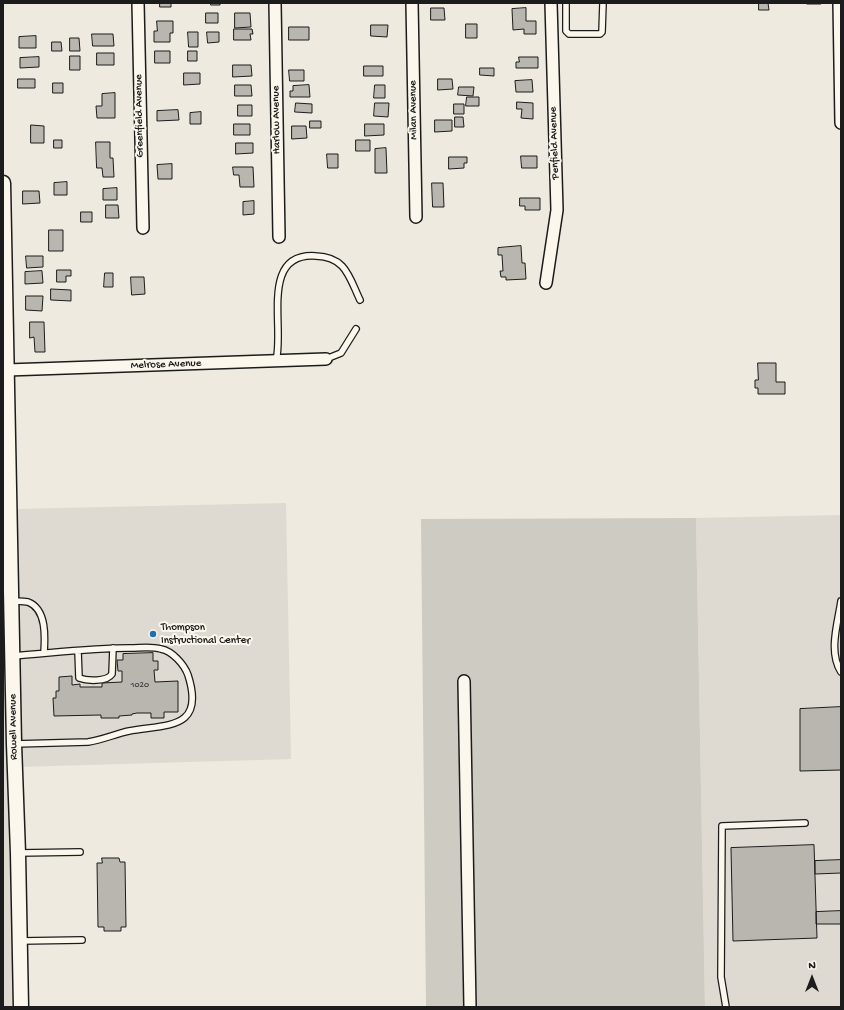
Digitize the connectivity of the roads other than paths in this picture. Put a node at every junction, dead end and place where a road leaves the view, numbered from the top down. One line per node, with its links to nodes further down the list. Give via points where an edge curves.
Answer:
1 (138, 3): 11 (street, Greenfield Avenue)
2 (275, 3): 12 (street, Harlow Avenue)
3 (412, 3): 10 (street, Milan Avenue)
4 (551, 3): 14 (street, Penfield Avenue, via 557,210)
5 (566, 3): 6 (lane, via 566,31 569,34 600,34)
6 (603, 3)
7 (839, 3): 8 (street)
8 (841, 123)
9 (3, 183): 13 (street, Rowell Avenue)
10 (416, 217)
11 (143, 228)
12 (279, 237)
13 (4, 259): 19 (street, Rowell Avenue)
14 (546, 283)
15 (360, 300): 18 (lane, via 347,272 336,260 314,255 292,260 282,273 280,282)
16 (356, 329): 17 (lane, via 340,353)
17 (326, 360): 18 (street, Melrose Avenue)
18 (276, 361): 19 (street, Melrose Avenue)
19 (7, 370): 20 (street, Rowell Avenue)
20 (6, 478): 21 (street, Rowell Avenue)
21 (6, 512): 23 (street, Rowell Avenue)
22 (841, 601): 28 (lane, via 834,651)
23 (11, 602): 26 (lane, via 35,606 45,634); 27 (street, Rowell Avenue)
24 (113, 648): 25 (lane); 25 (lane, via 112,674 104,679 79,678); 30 (lane, via 157,648 171,654 185,669 190,683 192,704 186,716 164,727 126,731 95,741)
25 (78, 651): 26 (lane)
26 (44, 654): 27 (lane)
27 (12, 656): 30 (street, Rowell Avenue, via 10,680)
28 (841, 672)
29 (464, 681): 37 (street)
30 (14, 744): 33 (street, Rowell Avenue)
31 (805, 823): 38 (lane, via 722,826 721,977)
32 (80, 852): 33 (lane)
33 (18, 853): 35 (street, Rowell Avenue)
34 (82, 940): 35 (lane)
35 (20, 941): 36 (street, Rowell Avenue)
36 (21, 1007)
37 (470, 1007)
38 (726, 1007)

